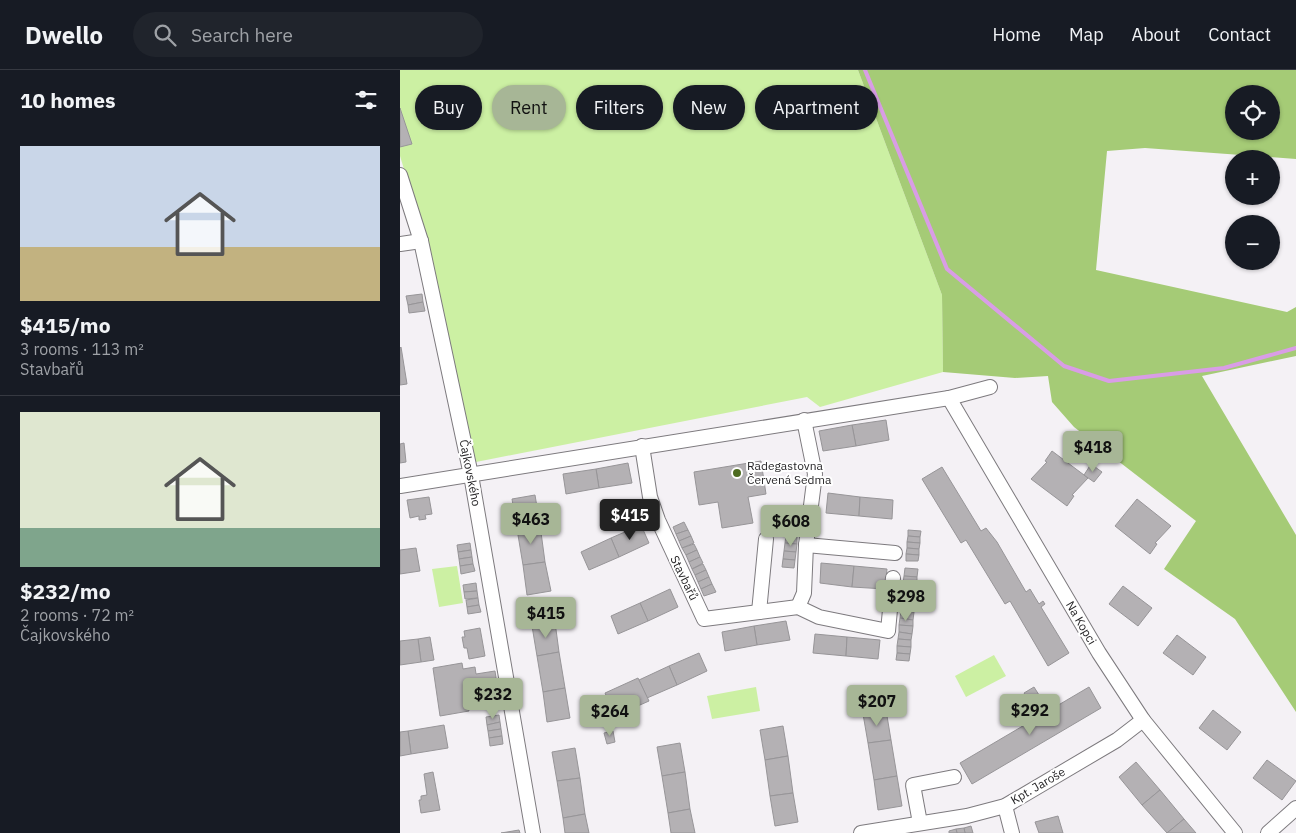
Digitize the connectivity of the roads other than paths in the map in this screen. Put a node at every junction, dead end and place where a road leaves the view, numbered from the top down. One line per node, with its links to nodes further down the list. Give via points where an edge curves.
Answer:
1 (400, 176): 2 (street, Čajkovského)
2 (421, 241): 3 (street); 8 (street, Čajkovského)
3 (400, 244)
4 (990, 387): 5 (street)
5 (949, 398): 6 (street); 16 (street, Na Kopci, via 1099,653)
6 (804, 420): 7 (street); 11 (street, via 815,474)
7 (642, 446): 8 (street); 15 (street, Stavbařů, via 650,497 658,520 704,619)
8 (471, 475): 9 (street); 21 (street, Čajkovského)
9 (400, 486)
10 (766, 539): 15 (street)
11 (806, 544): 12 (street); 14 (street, via 804,592)
12 (895, 553)
13 (893, 578): 14 (street, via 888,632 819,617)
14 (798, 607): 15 (street, Stavbařů)
15 (759, 612)
16 (1143, 720): 18 (street, Kpt. Jaroše, via 1117,740); 24 (street, Na Kopci)
17 (954, 777): 20 (street, via 913,785)
18 (1005, 806): 20 (street, Kpt. Jaroše, via 968,816); 23 (street)
19 (1296, 808): 25 (street)
20 (920, 823): 22 (street, Kpt. Jaroše)
21 (532, 833)
22 (861, 833)
23 (1012, 833)
24 (1235, 833)
25 (1268, 833)

